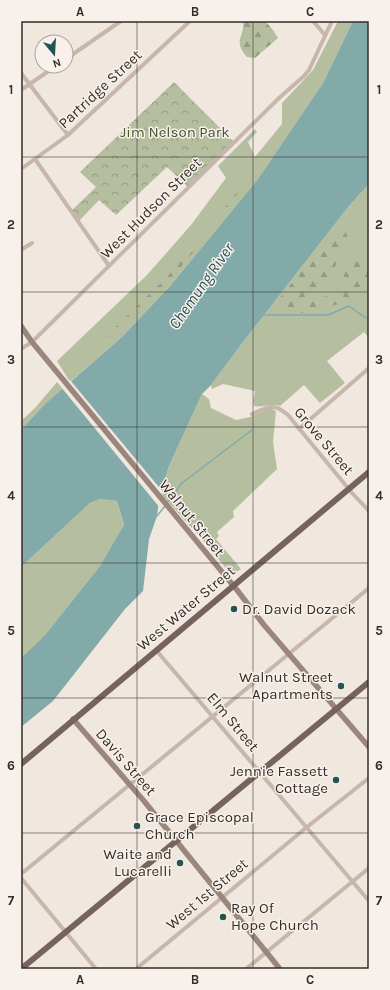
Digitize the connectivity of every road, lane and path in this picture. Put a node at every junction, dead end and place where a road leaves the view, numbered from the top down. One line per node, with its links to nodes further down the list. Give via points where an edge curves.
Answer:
1 (121, 21): 6 (street)
2 (190, 21): 11 (street, Partridge Street)
3 (313, 21): 5 (street)
4 (332, 21): 5 (street, West Hudson Street)
5 (324, 35): 16 (street, West Hudson Street, via 304,76)
6 (74, 53)
7 (21, 73): 9 (street)
8 (44, 74): 9 (street)
9 (30, 84): 10 (street); 11 (street)
10 (21, 90)
11 (68, 135): 12 (street, Partridge Street)
12 (35, 159): 13 (street, Partridge Street); 16 (street)
13 (21, 169)
14 (32, 243): 15 (street)
15 (21, 250)
16 (109, 266): 18 (street, West Hudson Street)
17 (21, 326): 18 (street, Walnut Street)
18 (32, 342): 19 (street, West Hudson Street); 26 (street, Walnut Street)
19 (21, 349)
20 (369, 368): 22 (street)
21 (252, 414): 22 (street, Grove Street, via 270,407 279,407)
22 (299, 429): 24 (street, Grove Street)
23 (369, 472): 24 (main road, West Water Street)
24 (349, 489): 25 (street, Grove Street); 26 (main road, West Water Street)
25 (369, 511)
26 (233, 586): 28 (main road, West Water Street); 29 (street, Walnut Street)
27 (369, 588): 29 (street)
28 (156, 650): 32 (street, Elm Street); 33 (main road, West Water Street)
29 (288, 654): 31 (street, Walnut Street); 32 (street)
30 (369, 682): 31 (main road)
31 (336, 709): 34 (street, Walnut Street); 36 (main road)
32 (213, 716): 36 (street, Elm Street); 38 (street)
33 (73, 720): 35 (main road, West Water Street); 38 (street, Davis Street)
34 (369, 747)
35 (21, 764)
36 (259, 771): 39 (street, Elm Street); 40 (main road)
37 (369, 778): 39 (street, West 1st Street)
38 (130, 784): 40 (street, Davis Street); 42 (street)
39 (307, 827): 44 (street, Elm Street); 45 (street, West 1st Street)
40 (176, 840): 45 (street, Davis Street); 47 (main road)
41 (369, 868): 44 (street)
42 (21, 874)
43 (21, 878): 47 (street)
44 (353, 882): 46 (street, Elm Street); 48 (street)
45 (222, 897): 48 (street, Davis Street); 51 (street, West 1st Street)
46 (369, 901)
47 (66, 932): 49 (main road); 50 (street)
48 (266, 953): 52 (street); 53 (street, Davis Street)
49 (21, 969)
50 (96, 969)
51 (136, 969)
52 (246, 969)
53 (280, 969)

